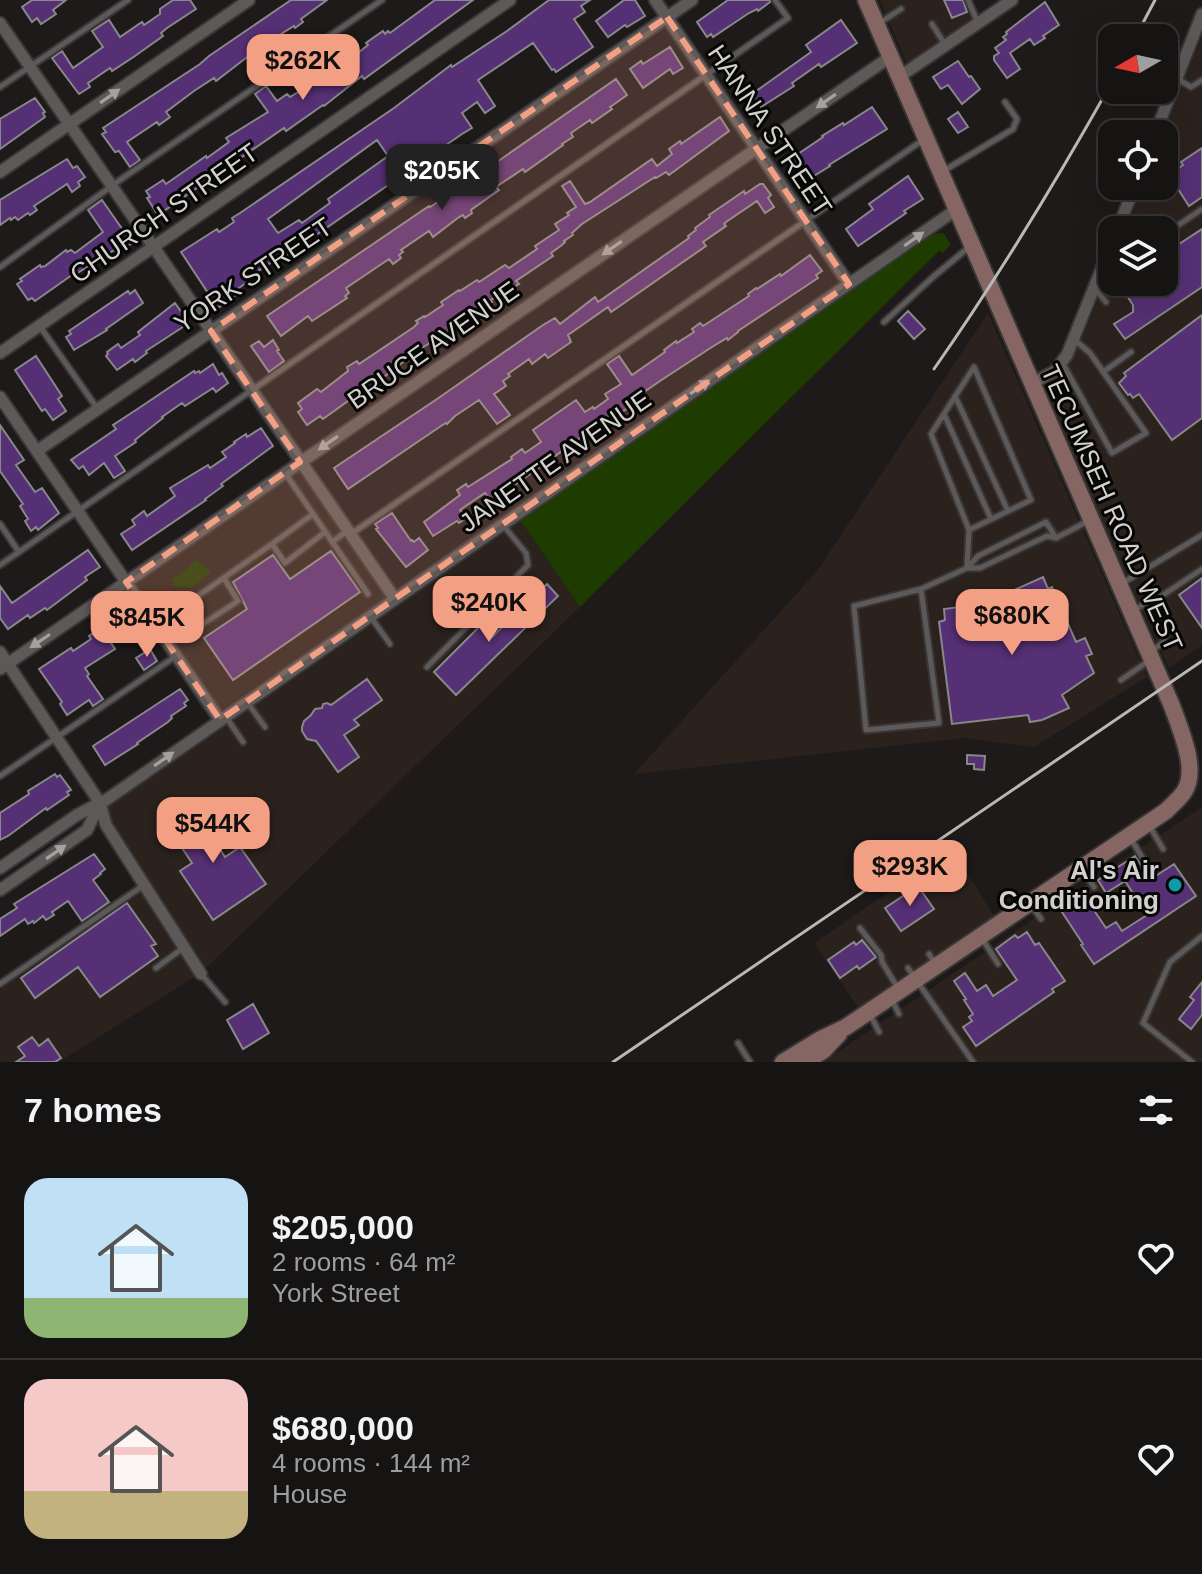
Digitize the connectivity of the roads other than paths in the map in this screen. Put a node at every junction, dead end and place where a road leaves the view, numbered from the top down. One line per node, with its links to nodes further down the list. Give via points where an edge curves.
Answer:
1 (128, 0): 20 (lane)
2 (249, 0): 28 (street, one-way to 2)
3 (382, 0): 33 (lane)
4 (510, 0): 39 (street, CHURCH STREET)
5 (655, 0): 13 (street, HANNA STREET)
6 (692, 0): 13 (street, YORK STREET)
7 (775, 0): 21 (lane, via 788,18)
8 (866, 0): 17 (main road, TECUMSEH ROAD WEST)
9 (968, 0): 15 (lane)
10 (1010, 1): 15 (street)
11 (901, 9): 17 (lane)
12 (1202, 14): 22 (street)
13 (667, 17): 21 (street, HANNA STREET); 47 (street, YORK STREET)
14 (0, 23): 20 (street)
15 (978, 23): 18 (street)
16 (932, 24): 18 (lane)
17 (876, 25): 19 (main road, TECUMSEH ROAD WEST)
18 (946, 45): 23 (street)
19 (890, 57): 23 (main road, TECUMSEH ROAD WEST); 30 (street, BRUCE AVENUE, one-way to 30)
20 (30, 67): 26 (lane); 28 (street)
21 (706, 75): 30 (street, HANNA STREET); 54 (lane)
22 (1178, 75)
23 (899, 77): 29 (main road, TECUMSEH ROAD WEST)
24 (1178, 79): 25 (lane, via 1191,87)
25 (1202, 80)
26 (0, 87)
27 (1005, 102): 32 (lane, via 1017,119 1013,129)
28 (69, 124): 31 (street); 33 (street)
29 (925, 138): 32 (main road, TECUMSEH ROAD WEST); 36 (lane)
30 (756, 149): 36 (street, HANNA STREET); 60 (street, BRUCE AVENUE, one-way to 60)
31 (0, 172)
32 (941, 173): 34 (main road, TECUMSEH ROAD WEST)
33 (111, 186): 39 (street); 40 (lane)
34 (957, 209): 38 (main road, TECUMSEH ROAD WEST); 42 (street, JANETTE AVENUE, one-way to 34)
35 (1202, 209): 37 (lane)
36 (805, 220): 42 (street, HANNA STREET); 71 (lane)
37 (1178, 225)
38 (972, 244): 45 (lane); 53 (main road, TECUMSEH ROAD WEST)
39 (153, 248): 46 (street, CHURCH STREET); 47 (street)
40 (0, 267)
41 (1098, 279): 43 (street)
42 (849, 284): 68 (street, JANETTE AVENUE, one-way to 42)
43 (1096, 284): 44 (lane); 48 (street)
44 (1106, 302)
45 (884, 322)
46 (39, 326): 50 (street, CHURCH STREET); 57 (lane)
47 (211, 331): 54 (street); 57 (street, YORK STREET)
48 (1074, 339): 51 (street); 52 (lane)
49 (1131, 352): 52 (lane)
50 (0, 353)
51 (1062, 364): 52 (lane, via 1112,453 1146,433); 53 (street)
52 (1103, 372)
53 (1031, 384): 66 (main road, TECUMSEH ROAD WEST)
54 (251, 390): 60 (street); 62 (lane)
55 (955, 396): 58 (lane); 63 (lane); 63 (lane, via 974,367 1031,500)
56 (0, 397): 59 (street)
57 (98, 409): 59 (street, YORK STREET)
58 (944, 413): 65 (lane); 69 (lane, via 931,434)
59 (37, 451): 62 (street)
60 (301, 462): 61 (street, BRUCE AVENUE); 71 (street)
61 (285, 473): 64 (lane); 81 (street, BRUCE AVENUE)
62 (78, 511): 76 (lane); 81 (street)
63 (1008, 511): 65 (lane)
64 (313, 514): 70 (lane); 75 (lane)
65 (991, 519): 69 (lane)
66 (1091, 520): 73 (lane); 82 (main road, TECUMSEH ROAD WEST)
67 (0, 524): 76 (lane)
68 (503, 524): 85 (street, JANETTE AVENUE); 94 (lane, via 526,553 528,565)
69 (969, 530): 78 (lane)
70 (325, 532): 74 (lane); 75 (lane, via 285,563)
71 (349, 532): 74 (lane); 85 (street)
72 (1202, 535): 82 (lane)
73 (1056, 538): 78 (lane, via 1047,536 980,568); 78 (lane, via 1046,522 978,556)
74 (332, 542): 84 (lane)
75 (272, 544): 80 (lane)
76 (19, 552): 77 (lane)
77 (0, 565)
78 (967, 568): 83 (lane)
79 (1202, 569): 86 (lane)
80 (224, 578): 80 (lane, via 175,612 189,633 238,601)
81 (126, 582): 91 (street); 93 (street, BRUCE AVENUE, one-way to 93)
82 (1119, 585): 86 (main road, TECUMSEH ROAD WEST)
83 (921, 589): 83 (lane, via 939,723 866,730 854,606)
84 (368, 594)
85 (395, 599): 87 (street, JANETTE AVENUE)
86 (1131, 612): 92 (main road, TECUMSEH ROAD WEST)
87 (370, 616): 89 (lane); 96 (street, JANETTE AVENUE)
88 (1165, 641): 92 (lane)
89 (390, 644)
90 (0, 652): 93 (street)
91 (176, 656): 97 (street); 99 (lane)
92 (1150, 656): 95 (lane); 102 (main road, TECUMSEH ROAD WEST)
93 (4, 666): 99 (street)
94 (427, 667)
95 (1121, 680)
96 (246, 702): 97 (street, JANETTE AVENUE); 98 (lane)
97 (223, 718): 100 (lane); 103 (street, JANETTE AVENUE, one-way to 97)
98 (265, 727)
99 (57, 738): 101 (lane); 103 (street)
100 (243, 742)
101 (0, 776)
102 (1195, 777): 104 (main road, TECUMSEH ROAD WEST, via 1166,811)
103 (100, 803): 108 (street, JANETTE AVENUE); 110 (street, via 106,825); 112 (street, JANETTE AVENUE, one-way to 103, via 87,830)
104 (1147, 823): 105 (main road, TECUMSEH ROAD WEST); 106 (lane)
105 (1129, 835): 107 (lane); 109 (main road, TECUMSEH ROAD WEST)
106 (1163, 849)
107 (1145, 862)
108 (0, 868)
109 (1081, 868): 111 (lane); 113 (main road, TECUMSEH ROAD WEST)
110 (144, 885): 118 (street); 123 (lane)
111 (1094, 887)
112 (0, 890)
113 (1030, 903): 114 (lane); 116 (main road, TECUMSEH ROAD WEST)
114 (1041, 919)
115 (860, 928): 124 (lane, via 881,955)
116 (981, 936): 119 (lane); 122 (main road, TECUMSEH ROAD WEST)
117 (1202, 936): 135 (lane, via 1170,962 1143,1023)
118 (184, 948): 120 (lane); 121 (street)
119 (998, 964)
120 (156, 968)
121 (201, 974): 125 (lane)
122 (913, 974): 124 (main road, TECUMSEH ROAD WEST); 134 (lane)
123 (0, 984)
124 (895, 994): 126 (main road, TECUMSEH ROAD WEST); 127 (lane)
125 (225, 1002)
126 (868, 1012): 128 (main road, TECUMSEH ROAD WEST); 129 (lane)
127 (899, 1014)
128 (846, 1027): 132 (main road, TECUMSEH ROAD WEST); 133 (main road, TECUMSEH ROAD WEST)
129 (879, 1032)
130 (738, 1043): 131 (lane)
131 (750, 1062)
132 (783, 1062)
133 (807, 1062)
134 (973, 1062)
135 (1192, 1062)

